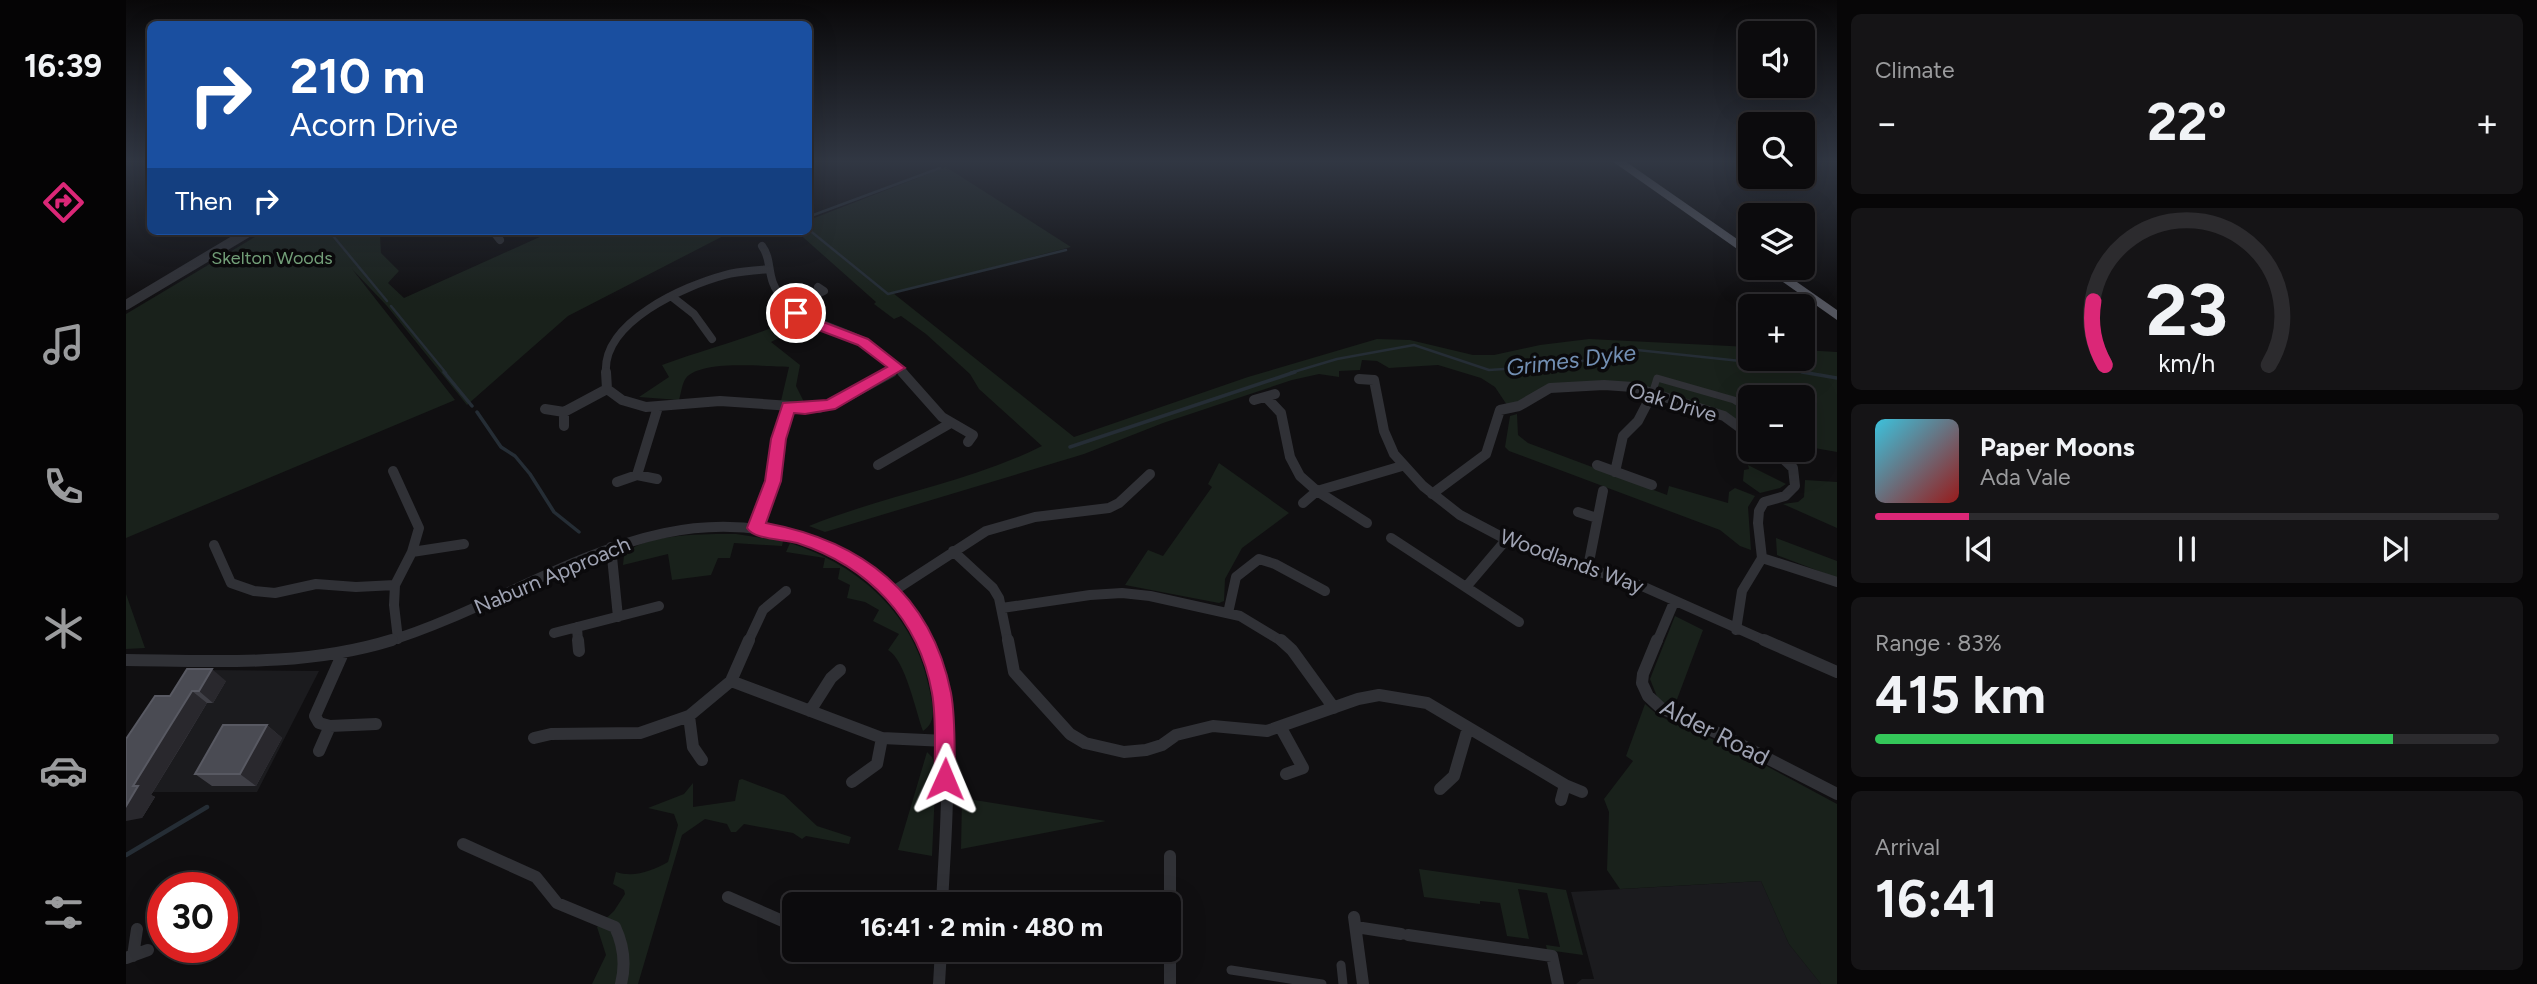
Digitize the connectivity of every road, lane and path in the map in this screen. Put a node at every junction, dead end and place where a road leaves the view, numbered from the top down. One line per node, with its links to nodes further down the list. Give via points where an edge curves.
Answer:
1 (1685, 207): 5 (highway)
2 (243, 235): 11 (street)
3 (496, 235): 4 (street)
4 (500, 240)
5 (1738, 245)
6 (762, 246): 7 (street)
7 (768, 269): 10 (street, via 727,274); 12 (street)
8 (1786, 280): 13 (highway)
9 (818, 287): 12 (street, via 824,291)
10 (671, 296): 14 (street, via 694,314); 17 (street, via 646,310 615,341 605,365)
11 (126, 305)
12 (791, 307): 15 (street, via 813,323 863,342)
13 (1837, 316)
14 (712, 339)
15 (898, 368): 22 (street, via 830,405); 25 (street)
16 (1359, 379): 32 (street, Woodlands Way, via 1373,377 1387,439)
17 (607, 389): 21 (street, via 622,400); 24 (street)
18 (1652, 394): 20 (street, via 1657,378); 27 (street, Oak Drive, via 1724,416); 34 (street, via 1638,421 1623,436); 42 (street, Oak Drive, via 1604,385 1550,388 1519,406 1500,410 1491,446 1483,458)
19 (1254, 400): 40 (street, via 1270,395 1285,425 1290,457 1300,476)
20 (1738, 402)
21 (658, 407): 22 (street, via 730,401); 36 (street)
22 (788, 407): 47 (street, via 773,481)
23 (545, 410): 24 (street)
24 (564, 412): 26 (street)
25 (949, 424): 28 (street, via 973,435); 30 (street)
26 (564, 426)
27 (1738, 426)
28 (968, 442)
29 (1788, 462): 57 (street, via 1797,478 1793,491 1764,502 1759,511)
30 (878, 465)
31 (1597, 465): 34 (street)
32 (1402, 466): 40 (street); 42 (street, Woodlands Way)
33 (393, 471): 56 (street, via 419,528)
34 (1615, 471): 39 (street)
35 (1150, 474): 55 (street, via 1109,508 1011,523 986,531)
36 (637, 475): 37 (street); 38 (street)
37 (657, 479)
38 (617, 482)
39 (1652, 485)
40 (1317, 491): 43 (street); 46 (street)
41 (1603, 491): 45 (street)
42 (1432, 494): 50 (street, Woodlands Way)
43 (1303, 503)
44 (1578, 512): 45 (street)
45 (1597, 518): 58 (street)
46 (1367, 523)
47 (756, 528): 53 (street, Naburn Approach, via 677,529); 64 (street, Naburn Approach, via 826,546 863,567)
48 (1391, 538): 54 (street)
49 (1416, 539): 54 (street)
50 (1506, 540): 58 (street, Woodlands Way); 61 (street)
51 (464, 544): 56 (street)
52 (214, 545): 60 (street, via 231,583 254,591 275,593 316,584)
53 (611, 547): 69 (street); 74 (street, Naburn Approach)
54 (1406, 548): 61 (street)
55 (953, 551): 64 (street); 67 (street, via 993,588)
56 (412, 552): 60 (street)
57 (1762, 558): 59 (street); 72 (street, via 1742,590)
58 (1588, 567): 65 (street, Woodlands Way)
59 (1837, 582)
60 (395, 585): 74 (street)
61 (1466, 587): 70 (street)
62 (786, 591): 80 (street, via 763,610)
63 (1325, 591): 68 (street, via 1259,559 1236,577)
64 (892, 592): 92 (street, Naburn Approach, via 909,611 929,649 942,694)
65 (1674, 602): 72 (street, Woodlands Way); 100 (street, Alder Road, via 1643,674 1648,696 1675,716 1722,734)
66 (659, 606): 69 (street)
67 (1002, 608): 68 (street, via 1122,593); 81 (street, via 1014,672)
68 (1228, 613): 83 (street, via 1258,625 1292,650)
69 (618, 617): 71 (street)
70 (1519, 622)
71 (577, 627): 73 (street); 75 (street)
72 (1736, 630): 79 (street, Woodlands Way)
73 (554, 633)
74 (398, 639): 76 (street, Naburn Approach)
75 (579, 651)
76 (343, 653): 77 (street, Naburn Approach, via 297,659); 87 (street, via 315,716 319,723)
77 (126, 660)
78 (840, 670): 84 (street)
79 (1837, 672)
80 (731, 681): 84 (street); 85 (street)
81 (1036, 697): 82 (street); 88 (street, via 1070,734 1085,743 1124,752 1146,750 1176,735 1213,726)
82 (1024, 704)
83 (1334, 708): 88 (street); 89 (street, via 1379,695 1403,697 1427,703)
84 (810, 711): 91 (street)
85 (689, 716): 90 (street, via 640,733); 94 (street, via 693,747)
86 (376, 724): 87 (street)
87 (330, 726): 93 (street)
88 (1281, 728): 95 (street, via 1303,768)
89 (1468, 728): 97 (street); 98 (street, via 1454,776)
90 (534, 738)
91 (882, 738): 92 (street); 96 (street, via 877,764)
92 (946, 741): 104 (street, Naburn Approach)
93 (319, 751)
94 (702, 760)
95 (1286, 774)
96 (852, 782)
97 (1565, 785): 99 (street); 101 (street)
98 (1440, 789)
99 (1582, 792)
100 (1837, 794)
101 (1561, 800)
102 (463, 844): 113 (street, via 536,877 556,903 615,927 622,941 625,969)
103 (1170, 856): 115 (street)
104 (942, 892)
105 (727, 897): 106 (street)
106 (782, 921)
107 (137, 929): 109 (street)
108 (147, 950): 109 (street)
109 (129, 957)
110 (940, 962): 114 (street)
111 (1341, 965): 117 (street)
112 (1231, 970): 116 (street)
113 (621, 984)
114 (939, 984)
115 (1170, 984)
116 (1322, 984)
117 (1343, 984)
118 (1363, 984): 119 (street, via 1355,922 1552,956)
119 (1558, 984)

